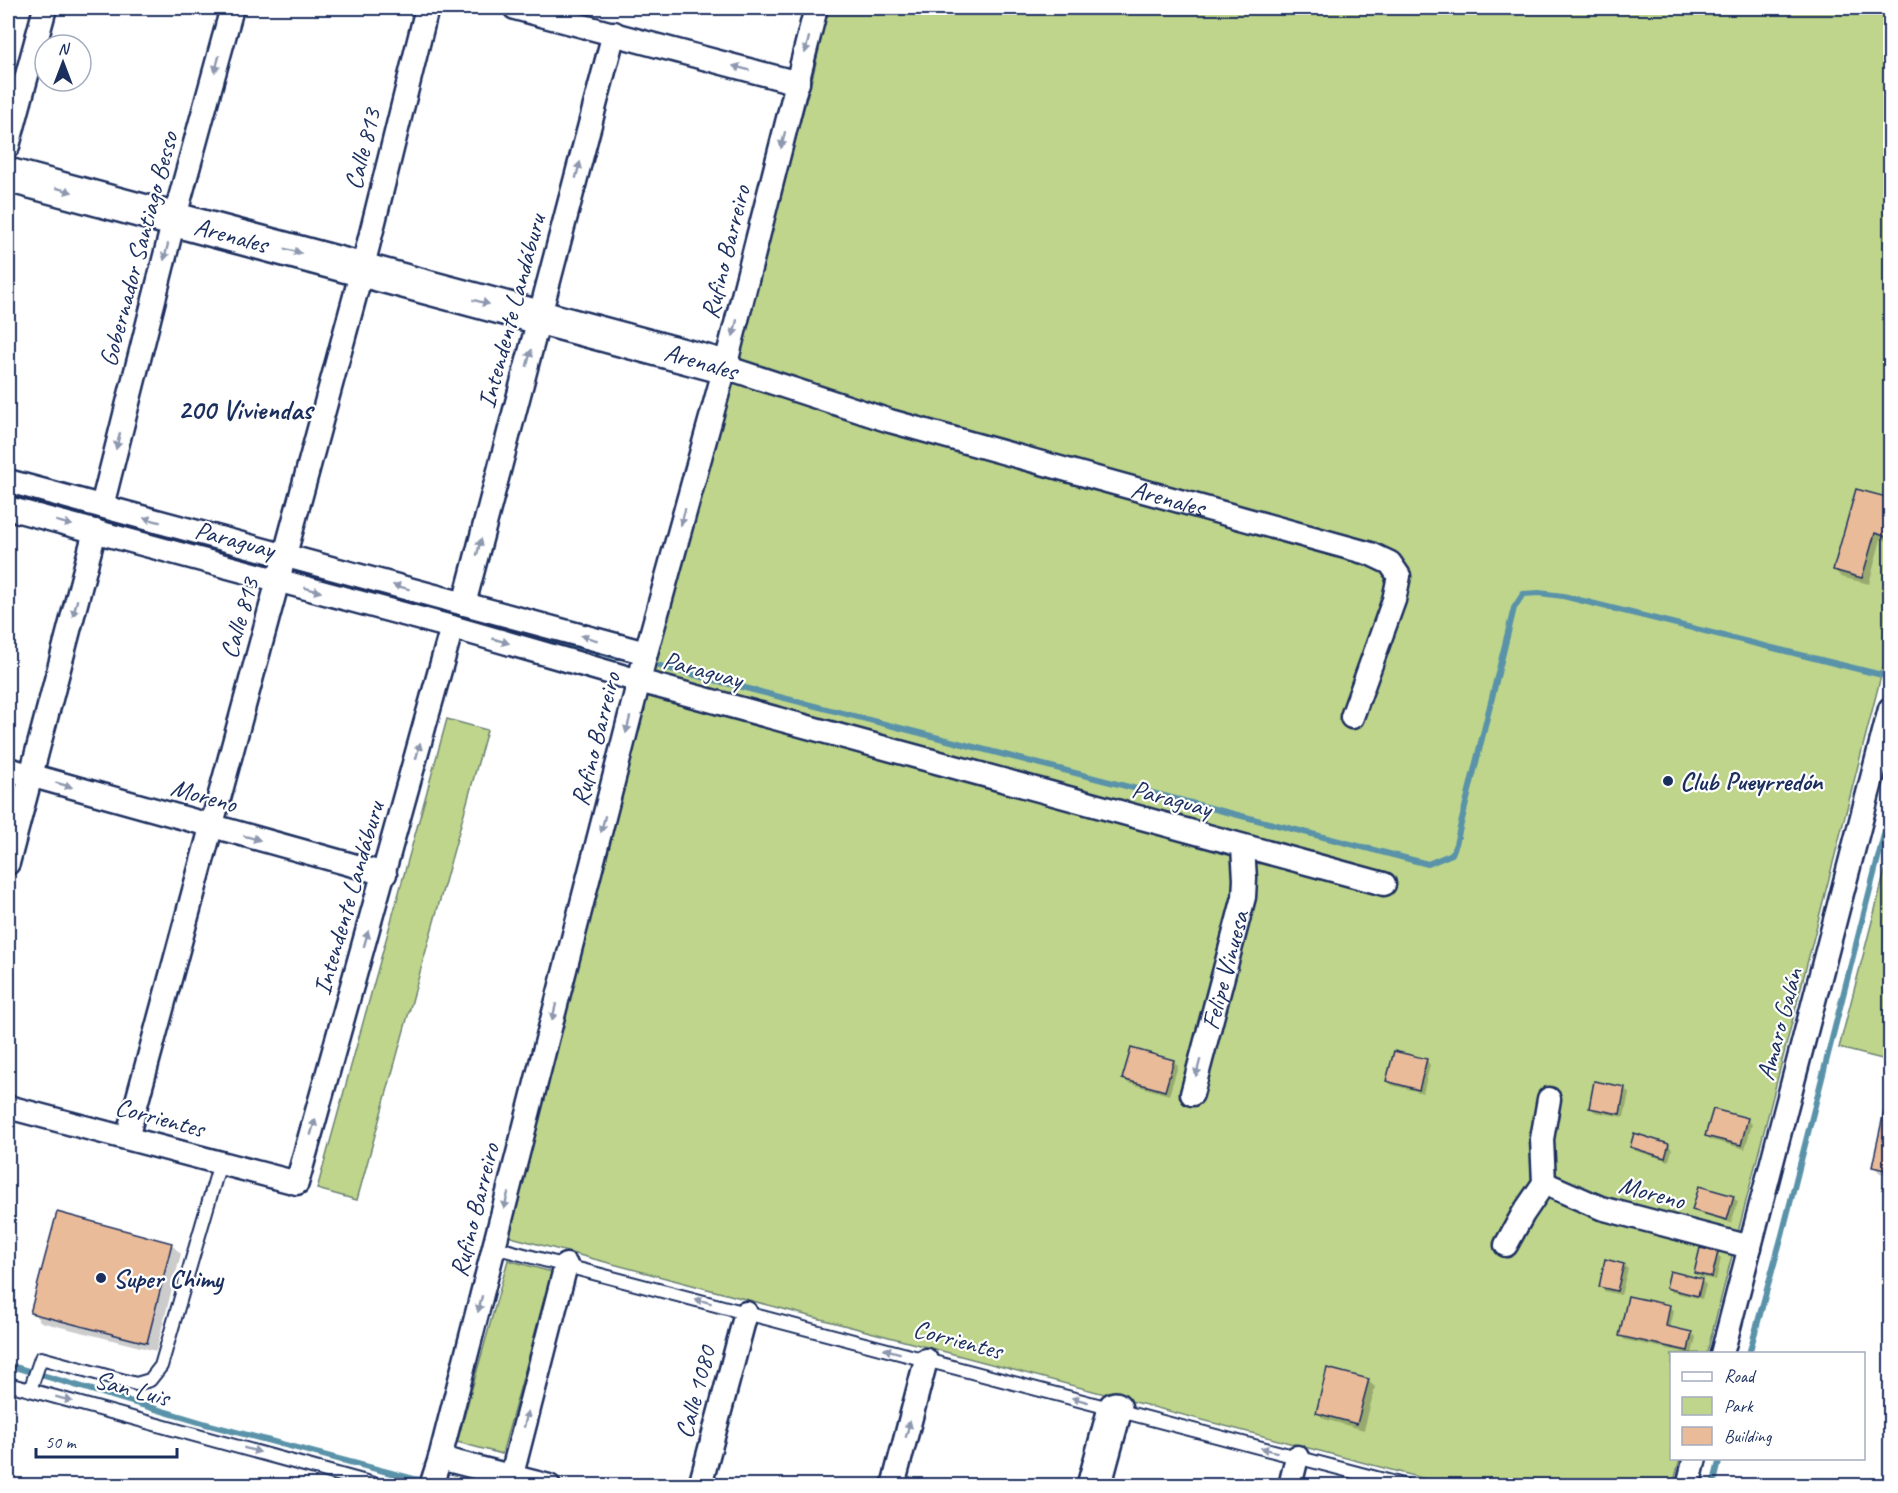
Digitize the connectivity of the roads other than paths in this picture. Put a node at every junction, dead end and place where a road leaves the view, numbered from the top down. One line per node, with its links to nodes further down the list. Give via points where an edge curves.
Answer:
1 (45, 8): 8 (street)
2 (232, 8): 10 (street, Gobernador Santiago Besso, one-way to 10)
3 (426, 8): 11 (street, Calle 813)
4 (519, 8): 6 (street)
5 (816, 8): 7 (street, Rufino Barreiro, one-way to 7)
6 (614, 33): 7 (street, one-way to 6); 12 (street, Intendente Landáburu, one-way to 6)
7 (798, 83): 13 (street, Rufino Barreiro, one-way to 13)
8 (8, 146)
9 (8, 175): 10 (street, Arenales, one-way to 10)
10 (174, 220): 11 (street, Arenales, one-way to 11); 15 (street, Gobernador Santiago Besso, one-way to 15)
11 (362, 270): 12 (street, Arenales, one-way to 12); 18 (street, Calle 813)
12 (539, 317): 13 (street, Arenales); 20 (street, Intendente Landáburu, one-way to 12)
13 (725, 367): 22 (street, Rufino Barreiro, one-way to 22); 25 (street, Arenales, via 890,421 1360,551 1390,563 1399,576 1394,600)
14 (8, 481): 15 (street, Paraguay)
15 (102, 506): 18 (street, Paraguay, one-way to 15)
16 (8, 508): 17 (street, Paraguay, one-way to 17)
17 (95, 531): 19 (street, Paraguay); 27 (street, one-way to 27)
18 (285, 556): 19 (street, Calle 813); 20 (street, Paraguay, one-way to 18)
19 (279, 581): 21 (street, Paraguay, one-way to 21); 28 (street, Calle 813)
20 (464, 603): 22 (street, Paraguay, one-way to 20)
21 (452, 627): 23 (street, Paraguay, one-way to 23); 31 (street, Intendente Landáburu, one-way to 21)
22 (646, 653): 23 (street, Rufino Barreiro)
23 (639, 681): 29 (street, Paraguay); 41 (street, Rufino Barreiro, one-way to 41)
24 (1890, 709): 42 (street, Amaro Galán)
25 (1352, 717)
26 (8, 770): 27 (street, Moreno)
27 (31, 776): 28 (street, Moreno, one-way to 28); 30 (street)
28 (210, 826): 31 (street, Moreno, one-way to 31); 36 (street, Calle 813)
29 (1243, 847): 32 (street, Paraguay); 33 (street, Felipe Vinuesa, one-way to 33, via 1244,897)
30 (8, 862)
31 (385, 874): 38 (street, Intendente Landáburu, one-way to 31)
32 (1384, 884)
33 (1192, 1094)
34 (1549, 1099): 39 (street, via 1542,1138)
35 (8, 1107): 36 (street, Corrientes)
36 (127, 1138): 37 (street, Corrientes)
37 (220, 1163): 38 (street, Corrientes); 48 (lane, via 161,1366 150,1380 136,1384 41,1359)
38 (297, 1183)
39 (1544, 1183): 40 (street); 42 (street, Moreno, via 1601,1208)
40 (1506, 1245)
41 (494, 1247): 43 (lane, Corrientes); 51 (street, Rufino Barreiro, one-way to 51)
42 (1750, 1247): 45 (street, Amaro Galán)
43 (566, 1266): 44 (lane, Corrientes, one-way to 43); 53 (street, one-way to 43)
44 (746, 1313): 46 (lane, Corrientes, one-way to 44); 57 (street, Calle 1080)
45 (1722, 1352)
46 (926, 1360): 49 (lane, Corrientes, one-way to 46); 58 (street, one-way to 46)
47 (8, 1384): 48 (lane, San Luis)
48 (30, 1390): 54 (lane, San Luis, one-way to 54)
49 (1115, 1409): 50 (lane, Corrientes, one-way to 49); 59 (street)
50 (1297, 1457): 60 (street); 61 (lane, Corrientes)
51 (440, 1458): 53 (street); 55 (street, Rufino Barreiro)
52 (1694, 1460): 62 (street)
53 (510, 1481): 56 (street)
54 (381, 1485)
55 (431, 1485)
56 (549, 1485)
57 (700, 1485)
58 (893, 1485)
59 (1094, 1485)
60 (1290, 1485)
61 (1407, 1485)
62 (1688, 1485)

